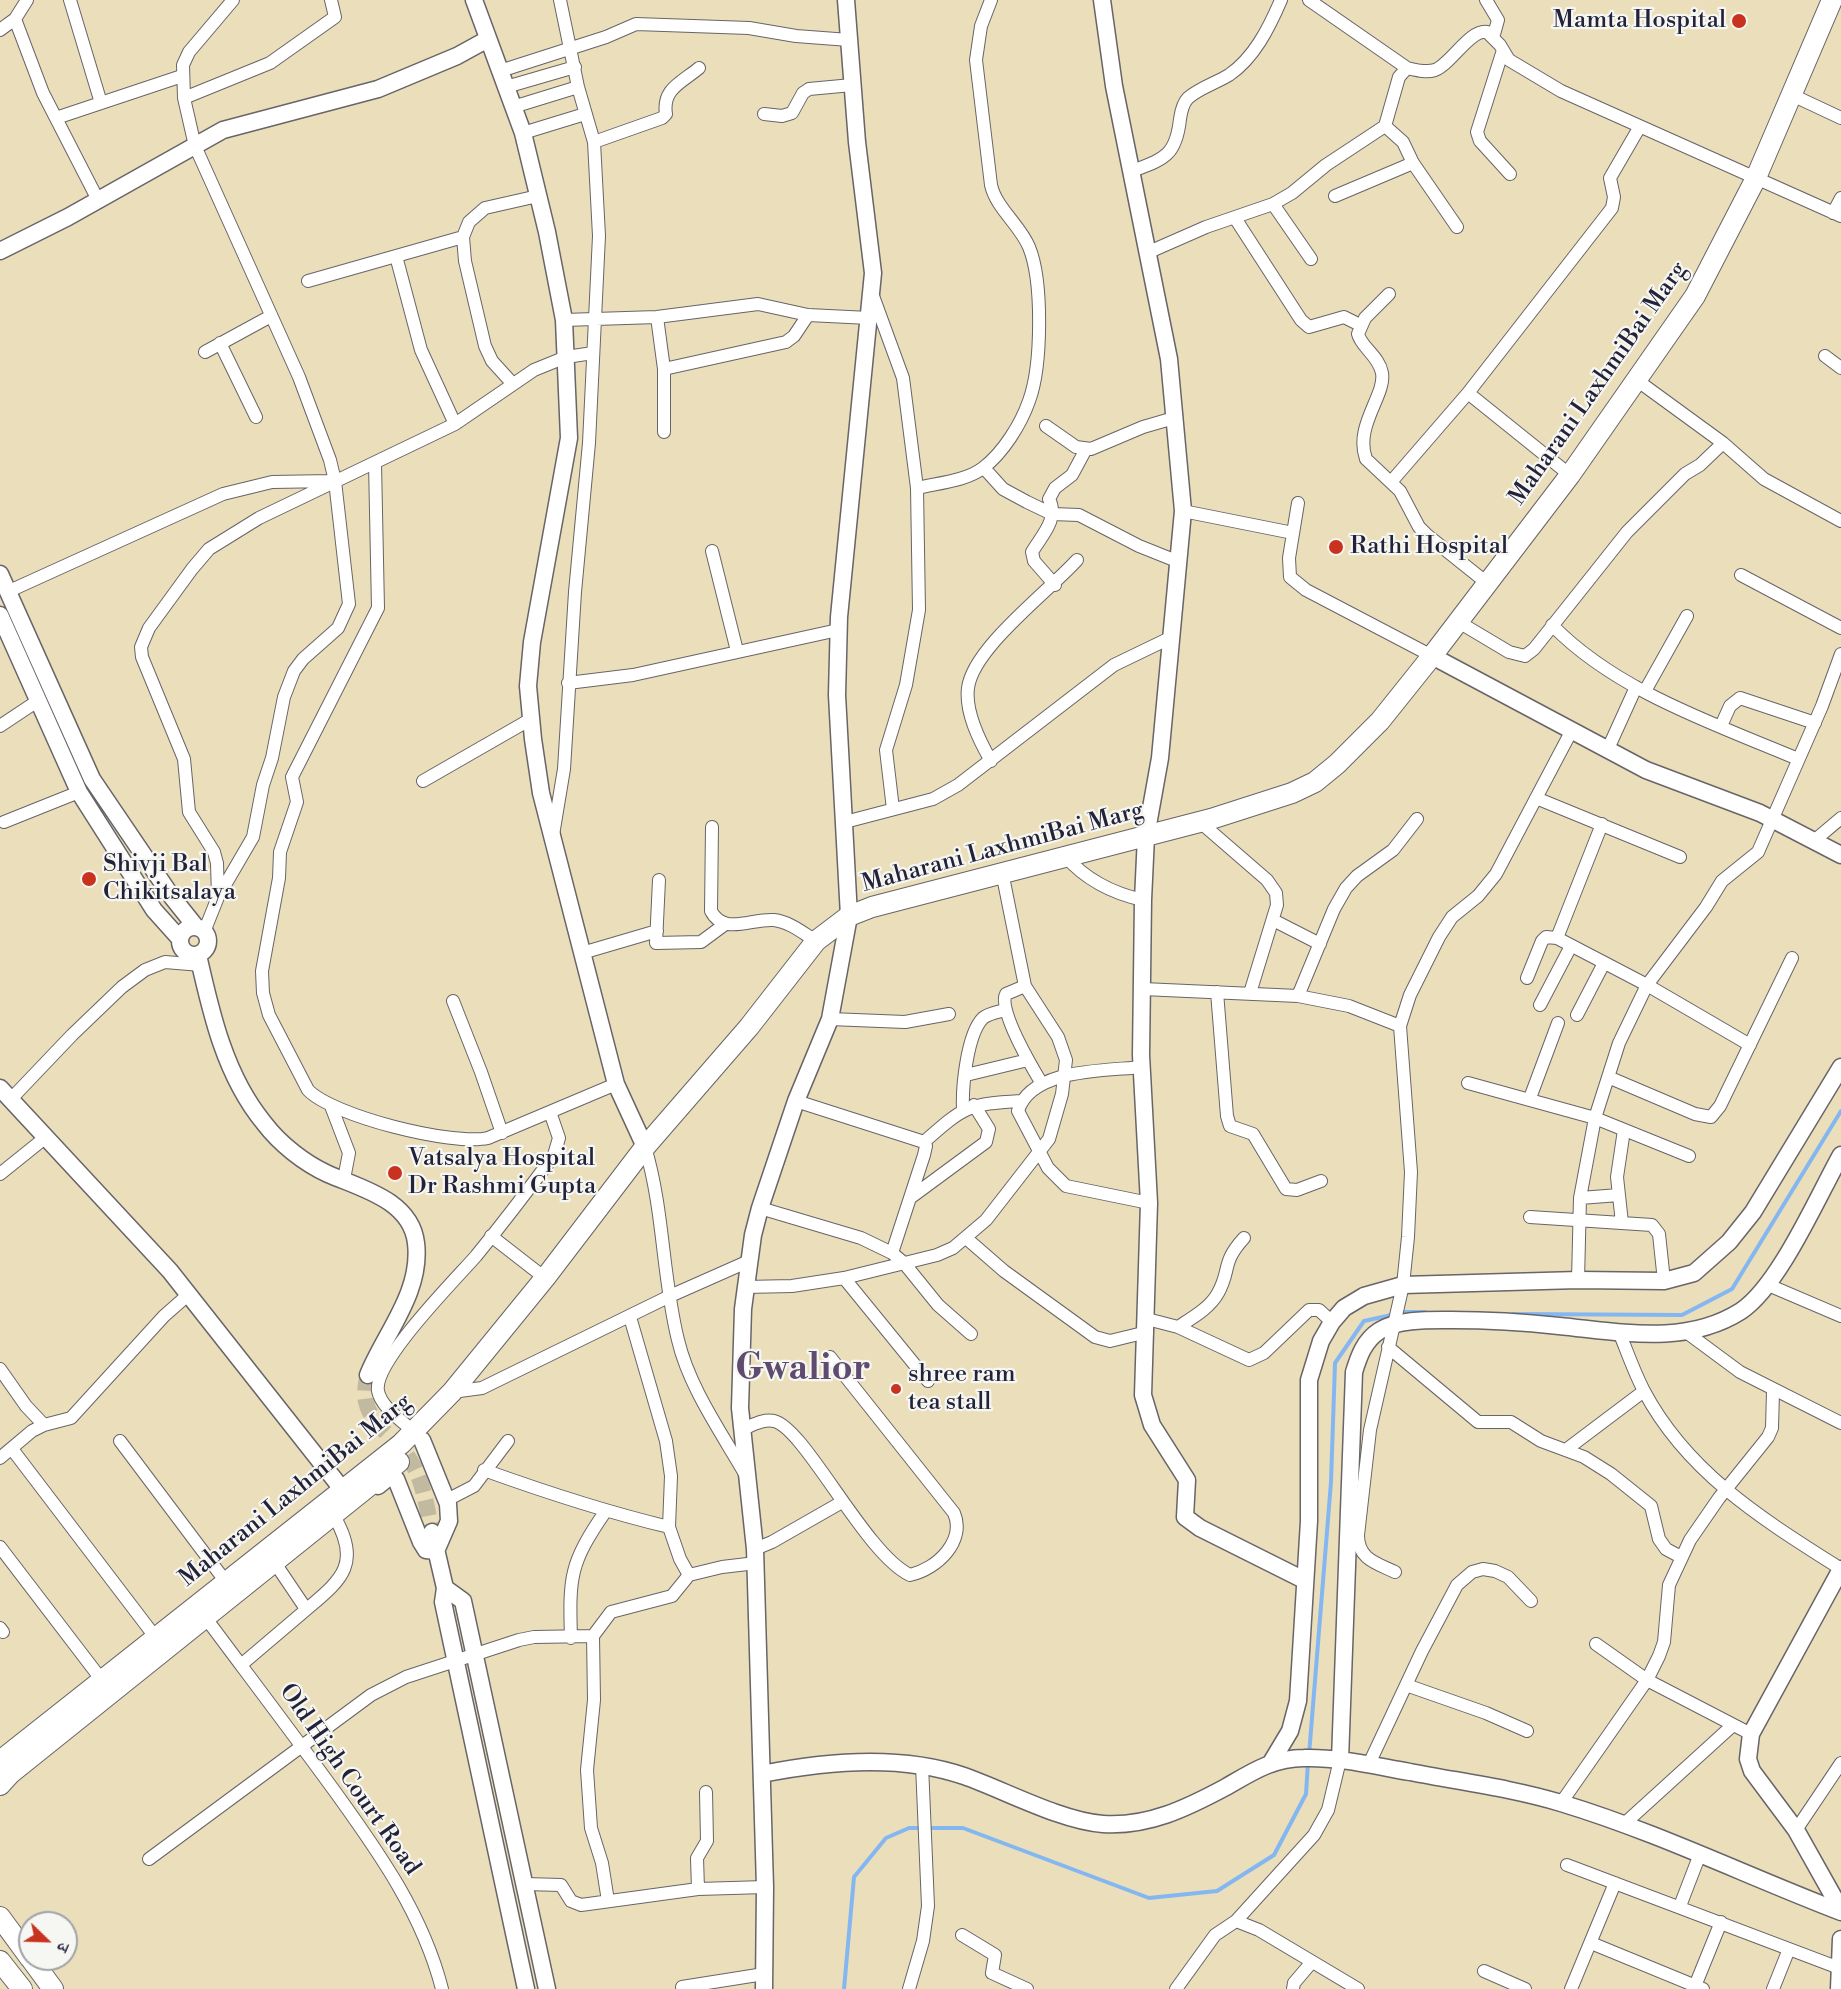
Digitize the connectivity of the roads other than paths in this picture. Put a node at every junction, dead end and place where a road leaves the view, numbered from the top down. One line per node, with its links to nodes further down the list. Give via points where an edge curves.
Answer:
1 (27, 0): 14 (street)
2 (70, 0): 31 (street)
3 (233, 0): 25 (street, via 189,52)
4 (332, 0): 30 (street, via 335,17 331,23 270,63)
5 (474, 0): 17 (street)
6 (561, 0): 19 (street)
7 (846, 0): 18 (street)
8 (991, 0): 87 (street, via 981,26 976,60 991,185 1029,246 1038,299 1038,352 1023,416)
9 (1102, 0): 43 (street, via 1114,86)
10 (1281, 0): 43 (street, via 1253,52 1230,74 1188,98 1171,152 1162,160)
11 (1309, 0): 23 (street)
12 (1486, 0): 16 (street, via 1498,20)
13 (1832, 0): 29 (main road, Maharani LaxhmiBai Marg)
14 (15, 19): 15 (street); 35 (street)
15 (0, 30)
16 (1493, 38): 20 (street); 23 (street, via 1487,32 1478,33 1434,71)
17 (488, 39): 24 (street); 41 (street, via 378,89 248,121)
18 (849, 40): 19 (street, via 749,28 636,24); 26 (street)
19 (571, 49): 21 (street); 24 (street)
20 (1503, 50): 38 (street, via 1517,66 1561,92); 44 (street, via 1477,132 1480,141)
21 (575, 66): 27 (street); 28 (street)
22 (699, 68): 40 (street, via 667,94 666,114 662,118)
23 (1407, 68): 37 (street, via 1399,77)
24 (500, 71): 27 (street)
25 (182, 76): 30 (street); 31 (street)
26 (852, 85): 34 (street, via 809,89 802,93 792,113); 61 (street, via 873,273)
27 (506, 87): 32 (street)
28 (578, 87): 32 (street); 33 (street)
29 (1792, 95): 36 (street); 45 (main road, Maharani LaxhmiBai Marg)
30 (184, 98): 41 (street)
31 (100, 103): 35 (street)
32 (513, 106): 39 (street)
33 (585, 114): 39 (street); 40 (street)
34 (764, 114)
35 (56, 118): 49 (street)
36 (1841, 118)
37 (1385, 126): 42 (street, via 1403,142); 50 (street)
38 (1639, 128): 45 (street); 78 (street, via 1610,178 1612,208)
39 (523, 133): 46 (street)
40 (594, 142): 67 (street, via 599,236)
41 (195, 146): 49 (street); 63 (street)
42 (1413, 163): 47 (street); 53 (street)
43 (1132, 171): 56 (street)
44 (1510, 174)
45 (1755, 180): 51 (street); 76 (main road, Maharani LaxhmiBai Marg, via 1695,296)
46 (538, 196): 54 (street, via 486,208 470,222); 66 (street)
47 (1335, 196)
48 (1841, 198): 51 (street)
49 (98, 200): 55 (street)
50 (1273, 204): 52 (street); 58 (street)
51 (1837, 214)
52 (1235, 218): 56 (street); 68 (street, via 1309,327 1344,317)
53 (1457, 227)
54 (463, 237): 57 (street); 77 (street, via 485,346 492,361)
55 (0, 252)
56 (1149, 252): 80 (street, via 1169,359)
57 (396, 256): 59 (street); 81 (street, via 421,350)
58 (1311, 259)
59 (308, 281)
60 (1389, 294): 68 (street)
61 (872, 295): 65 (street); 91 (street, via 903,378)
62 (808, 315): 64 (street, via 758,304); 65 (street); 75 (street, via 786,342)
63 (271, 316): 69 (street); 89 (street, via 303,388)
64 (657, 317): 67 (street); 75 (street)
65 (868, 318): 110 (street)
66 (564, 320): 67 (street); 73 (street)
67 (597, 320): 71 (street)
68 (1360, 325): 90 (street, via 1359,338 1376,357 1382,373 1368,416 1363,452)
69 (220, 343): 70 (street); 79 (street)
70 (205, 351)
71 (593, 353): 73 (street); 115 (street)
72 (1825, 356): 74 (street)
73 (566, 357): 77 (street); 118 (street, via 569,438 532,642 528,686)
74 (1841, 368)
75 (664, 369): 83 (street)
76 (1638, 381): 84 (street); 88 (main road, Maharani LaxhmiBai Marg)
77 (512, 383): 81 (street)
78 (1468, 393): 88 (street); 90 (street)
79 (256, 417)
80 (1174, 418): 85 (street); 93 (street)
81 (455, 424): 86 (street)
82 (1046, 426): 85 (street, via 1070,444)
83 (664, 432)
84 (1722, 443): 95 (street, via 1764,478); 108 (street, via 1627,532)
85 (1086, 449): 94 (street, via 1068,480 1050,494)
86 (375, 463): 89 (street); 191 (street, via 378,608 294,770 292,784 297,802 280,852 279,878 263,950 263,993 269,1015 308,1090)
87 (984, 468): 91 (street, via 972,475); 94 (street, via 1003,489)
88 (1570, 475): 102 (main road, Maharani LaxhmiBai Marg)
89 (335, 481): 104 (street, via 272,482 223,494); 146 (street, via 349,604 338,628 294,671 284,697 253,837); 146 (street, via 259,518 209,549 149,628 141,647 184,759 189,812 209,841 217,863)
90 (1391, 482): 102 (street, via 1409,505 1419,527)
91 (917, 488): 129 (street, via 919,610 906,685 885,750)
92 (1298, 503): 96 (street)
93 (1183, 511): 96 (street); 99 (street)
94 (1052, 514): 99 (street, via 1079,515); 103 (street, via 1031,557)
95 (1841, 521)
96 (1293, 533): 114 (street, via 1289,568 1296,583)
97 (712, 551): 112 (street)
98 (1077, 560): 103 (street)
99 (1179, 562): 111 (street)
100 (0, 574): 104 (street)
101 (1741, 575): 109 (street)
102 (1487, 583): 107 (main road, Maharani LaxhmiBai Marg)
103 (1055, 585): 125 (street, via 995,639 973,669 968,688 970,708)
104 (7, 592): 151 (street, via 92,779 172,897)
105 (0, 615): 117 (street)
106 (1687, 616): 116 (street)
107 (1458, 621): 108 (street, via 1509,652 1525,656); 114 (main road, Maharani LaxhmiBai Marg)
108 (1552, 625): 116 (street, via 1574,647)
109 (1841, 628)
110 (838, 630): 112 (street); 134 (street, via 837,694)
111 (1172, 637): 125 (street, via 1114,665); 138 (street, via 1160,758)
112 (736, 651): 115 (street, via 633,675)
113 (1841, 654): 119 (street)
114 (1432, 656): 122 (street); 135 (main road, Maharani LaxhmiBai Marg, via 1380,721 1315,783)
115 (568, 683): 139 (street, via 564,769)
116 (1641, 689): 121 (street); 123 (street)
117 (39, 700): 120 (street); 127 (street)
118 (531, 719): 126 (street); 139 (street, via 541,793)
119 (1815, 723): 121 (street, via 1740,698 1730,706); 124 (street)
120 (0, 726)
121 (1721, 726): 124 (street)
122 (1572, 730): 123 (street); 128 (street)
123 (1607, 751): 132 (street, via 1666,780)
124 (1798, 759): 132 (street)
125 (991, 761): 129 (street, via 933,799)
126 (423, 781)
127 (79, 792): 133 (street); 154 (street, via 154,910)
128 (1536, 798): 136 (street); 176 (street, via 1492,880 1452,917 1439,937 1410,995)
129 (893, 809): 134 (street)
130 (1841, 818): 140 (street)
131 (1417, 819): 156 (street, via 1393,850 1346,888)
132 (1773, 819): 140 (street); 163 (street, via 1758,852 1722,881)
133 (4, 822)
134 (845, 822): 148 (street)
135 (1200, 822): 138 (main road, Maharani LaxhmiBai Marg); 149 (street, via 1271,884 1277,905)
136 (1602, 825): 143 (street); 153 (street)
137 (712, 827): 150 (street, via 711,911 716,921)
138 (1146, 836): 142 (main road, Maharani LaxhmiBai Marg); 147 (street)
139 (553, 837): 158 (street)
140 (1815, 840): 141 (street)
141 (1841, 855)
142 (1065, 856): 144 (main road, Maharani LaxhmiBai Marg); 147 (street, via 1086,877 1109,890)
143 (1680, 857)
144 (1002, 872): 148 (main road, Maharani LaxhmiBai Marg); 164 (street)
145 (659, 880): 152 (street)
146 (218, 897): 151 (street)
147 (1143, 900): 165 (street)
148 (849, 916): 155 (main road, Maharani LaxhmiBai Marg); 174 (street)
149 (1273, 920): 156 (street); 167 (street)
150 (724, 925): 152 (street, via 701,942 656,943); 155 (street, via 773,920)
151 (200, 930): 154 (street, via 188,928); 160 (street, via 207,944)
152 (657, 931): 158 (street)
153 (1557, 938): 157 (street); 162 (street, via 1546,937 1542,941)
154 (180, 939): 160 (street, via 185,952)
155 (816, 942): 199 (main road, Maharani LaxhmiBai Marg)
156 (1320, 944): 168 (street)
157 (1571, 946): 161 (street); 170 (street)
158 (582, 953): 185 (street)
159 (1792, 958): 177 (street)
160 (200, 960): 187 (street, via 165,962 145,970); 204 (street, Maharani LaxhmiBai Marg, via 207,997 245,1099 284,1145 328,1174)
161 (1604, 963): 163 (street); 173 (street)
162 (1527, 978)
163 (1647, 985): 177 (street); 183 (street, via 1627,1024)
164 (1024, 986): 171 (street, via 1006,994); 182 (street, via 1058,1037)
165 (1143, 989): 166 (street); 179 (street)
166 (1217, 992): 167 (street); 205 (street, via 1230,1126 1253,1134 1286,1189 1297,1190)
167 (1250, 993): 168 (street)
168 (1298, 996): 176 (street, via 1349,1006)
169 (453, 1001): 196 (street)
170 (1540, 1005)
171 (1005, 1010): 178 (street); 181 (street, via 982,1020 967,1058)
172 (949, 1014): 174 (street, via 905,1022)
173 (1577, 1016)
174 (830, 1018): 189 (street)
175 (1558, 1023): 188 (street)
176 (1400, 1026): 226 (street, via 1411,1172)
177 (1750, 1045): 183 (street, via 1711,1117)
178 (1028, 1060): 181 (street); 186 (street)
179 (1142, 1067): 182 (street); 209 (street)
180 (1841, 1067): 223 (street, via 1753,1212 1729,1242 1694,1273)
181 (966, 1075): 192 (street)
182 (1066, 1075): 186 (street); 200 (street, via 1057,1118)
183 (1608, 1077): 194 (street)
184 (1468, 1083): 188 (street)
185 (616, 1084): 193 (street); 199 (street)
186 (1042, 1084): 190 (street)
187 (5, 1093): 197 (street)
188 (1530, 1098): 194 (street)
189 (796, 1101): 198 (street); 210 (street)
190 (1021, 1101): 192 (street); 200 (street, via 1021,1120)
191 (331, 1106): 196 (street, via 451,1138 478,1140); 204 (street, via 349,1153)
192 (968, 1107): 198 (street); 208 (street, via 989,1129 986,1142)
193 (550, 1112): 196 (street); 214 (street, via 559,1138 554,1155)
194 (1595, 1118): 195 (street); 207 (street)
195 (1624, 1130): 202 (street); 206 (street, via 1617,1177)
196 (502, 1133)
197 (46, 1137): 203 (street); 227 (street)
198 (924, 1142): 208 (street, via 924,1155)
199 (645, 1147): 220 (main road, Maharani LaxhmiBai Marg); 228 (street, via 657,1194)
200 (1040, 1153): 209 (street, via 1066,1186); 215 (street, via 986,1220)
201 (1841, 1155): 224 (street)
202 (1689, 1156)
203 (0, 1174)
204 (344, 1179): 241 (street, Maharani LaxhmiBai Marg, via 385,1199 411,1225 416,1242 414,1273 407,1296)
205 (1321, 1181)
206 (1619, 1195): 207 (street); 213 (street)
207 (1580, 1198): 212 (street)
208 (909, 1199): 217 (street)
209 (1149, 1203): 233 (street)
210 (760, 1208): 217 (street, via 861,1238); 218 (street)
211 (1530, 1217): 212 (street)
212 (1579, 1221): 213 (street); 222 (street)
213 (1622, 1223): 223 (street, via 1657,1228)
214 (491, 1236): 220 (street); 249 (street, via 405,1336 380,1376 380,1397)
215 (966, 1238): 219 (street, via 937,1255); 233 (street, via 1004,1271 1095,1337 1110,1341)
216 (1244, 1238): 234 (street, via 1228,1258 1218,1294)
217 (892, 1252): 219 (street)
218 (749, 1261): 225 (street); 228 (street)
219 (904, 1263): 221 (street); 237 (street, via 938,1305)
220 (545, 1278): 243 (main road, Maharani LaxhmiBai Marg)
221 (844, 1278): 225 (street, via 812,1284); 242 (street)
222 (1578, 1280): 223 (street); 226 (street)
223 (1664, 1281)
224 (1766, 1284): 229 (street); 236 (street, via 1743,1309 1719,1323)
225 (745, 1287): 248 (street, via 740,1408)
226 (1402, 1288): 231 (street, via 1364,1296 1344,1308); 232 (street)
227 (189, 1294): 247 (street, via 71,1418); 260 (street)
228 (670, 1296): 230 (street); 256 (street, via 685,1362)
229 (1841, 1316)
230 (630, 1317): 243 (street, via 507,1377); 262 (street, via 666,1441)
231 (1332, 1322): 234 (street, via 1319,1310 1309,1310 1264,1353 1250,1360); 272 (street, via 1321,1341 1310,1380)
232 (1393, 1324): 235 (street, via 1499,1320); 238 (street); 292 (street, via 1368,1340 1359,1353 1354,1372)
233 (1147, 1326): 234 (street); 272 (street, via 1145,1409 1187,1480 1185,1517)
234 (1178, 1327)
235 (1619, 1332): 236 (street); 244 (street)
236 (1686, 1332): 245 (street)
237 (970, 1334)
238 (1388, 1347): 253 (street, via 1478,1422 1510,1422 1541,1441); 270 (street, via 1370,1430 1358,1546 1371,1561)
239 (830, 1357): 259 (street, via 954,1513 958,1532 953,1546 923,1572 910,1575 890,1560)
240 (0, 1369): 247 (street)
241 (368, 1375)
242 (928, 1381)
243 (461, 1391): 249 (main road, Maharani LaxhmiBai Marg)
244 (1644, 1391): 253 (street); 257 (street, via 1667,1428)
245 (1773, 1391): 246 (street); 257 (street, via 1772,1428 1768,1437)
246 (1841, 1423)
247 (44, 1425): 252 (street)
248 (743, 1429): 256 (street); 259 (street, via 763,1421 775,1421 789,1429)
249 (418, 1436): 258 (street); 260 (main road, Maharani LaxhmiBai Marg, via 401,1444)
250 (508, 1441): 255 (street)
251 (120, 1442): 273 (street)
252 (12, 1449): 254 (street); 279 (street)
253 (1566, 1449): 267 (street, via 1641,1496 1651,1506 1659,1539 1666,1549)
254 (0, 1458)
255 (484, 1470): 258 (street, via 474,1486); 261 (street)
256 (749, 1481): 266 (street)
257 (1725, 1491): 267 (street); 269 (street)
258 (447, 1500): 265 (street, via 449,1521)
259 (842, 1502): 266 (street, via 772,1542)
260 (341, 1503): 265 (street, via 358,1502 394,1477 426,1551); 268 (main road); 273 (main road, Maharani LaxhmiBai Marg); 276 (street, via 347,1544 345,1568 332,1589)
261 (605, 1512): 262 (street); 280 (street, via 575,1562 571,1579)
262 (669, 1527): 271 (street)
263 (432, 1532): 265 (street)
264 (0, 1547): 285 (street)
265 (436, 1551): 274 (street)
266 (756, 1556): 271 (street); 298 (street)
267 (1681, 1557): 286 (street, via 1669,1585 1664,1642)
268 (275, 1563): 276 (street); 277 (main road)
269 (1841, 1569): 290 (street)
270 (1395, 1572)
271 (689, 1575): 278 (street, via 672,1596 611,1612)
272 (1305, 1580): 293 (street, via 1295,1716)
273 (226, 1582): 279 (main road, Maharani LaxhmiBai Marg)
274 (445, 1588): 282 (street, via 463,1601); 283 (street, via 443,1602)
275 (1531, 1601): 287 (street, via 1502,1574 1483,1569 1472,1572 1457,1585)
276 (306, 1610): 284 (street)
277 (205, 1617): 284 (street, Old High Court Road); 299 (main road)
278 (593, 1636): 280 (street); 311 (street, via 594,1700 588,1782 591,1828)
279 (156, 1638): 285 (main road, Maharani LaxhmiBai Marg)
280 (571, 1638): 282 (street, via 534,1637)
281 (1596, 1644): 286 (street)
282 (475, 1654): 283 (street); 308 (street)
283 (455, 1659): 291 (street, via 371,1695); 334 (street)
284 (241, 1665): 291 (street, Old High Court Road)
285 (102, 1679): 294 (main road, Maharani LaxhmiBai Marg)
286 (1647, 1680): 288 (street); 301 (street)
287 (1406, 1685): 289 (street); 296 (street)
288 (1733, 1725): 290 (street); 302 (street)
289 (1527, 1731)
290 (1751, 1734): 303 (street, via 1748,1759 1752,1771)
291 (303, 1747): 305 (street); 333 (street, Old High Court Road, via 371,1840 405,1895 437,1968)
292 (1335, 1759): 293 (street); 296 (street); 315 (street, via 1328,1810 1314,1835)
293 (1280, 1760): 297 (street, via 1204,1799 1133,1825 1099,1824 1074,1818 963,1776)
294 (0, 1761)
295 (1841, 1763): 303 (street)
296 (1369, 1764): 301 (street)
297 (922, 1765): 298 (street, via 822,1764); 336 (street, via 928,1906)
298 (762, 1774): 309 (street)
299 (0, 1785)
300 (706, 1792): 310 (street, via 707,1841 697,1858)
301 (1561, 1803): 302 (street)
302 (1623, 1825): 304 (street)
303 (1796, 1830): 313 (street)
304 (1700, 1854): 312 (street); 313 (street)
305 (149, 1859)
306 (1567, 1865): 307 (street)
307 (1615, 1883): 312 (street); 320 (street)
308 (525, 1884): 311 (street, via 561,1885 575,1904); 335 (street)
309 (765, 1887): 310 (street); 327 (street)
310 (698, 1889): 311 (street)
311 (608, 1901)
312 (1680, 1906): 316 (street)
313 (1841, 1911)
314 (0, 1917): 319 (main road)
315 (1236, 1921): 323 (street, via 1259,1930); 338 (street, via 1215,1935)
316 (1721, 1922): 321 (street); 330 (street)
317 (962, 1935): 337 (street, via 995,1955 992,1973)
318 (1841, 1939): 324 (street)
319 (18, 1942)
320 (1591, 1942): 330 (street); 342 (street)
321 (1789, 1949): 324 (street); 343 (street)
322 (0, 1961): 331 (main road)
323 (1311, 1963): 339 (street); 340 (street)
324 (1839, 1968): 344 (street)
325 (40, 1971): 332 (main road)
326 (1484, 1971): 328 (street)
327 (764, 1982): 329 (street)
328 (1508, 1986): 341 (street)
329 (682, 1987)
330 (1699, 1987)
331 (22, 1989)
332 (53, 1989)
333 (442, 1989)
334 (526, 1989)
335 (548, 1989)
336 (909, 1989)
337 (1027, 1989)
338 (1176, 1989)
339 (1293, 1989)
340 (1358, 1989)
341 (1525, 1989)
342 (1571, 1989)
343 (1773, 1989)
344 (1839, 1989)

